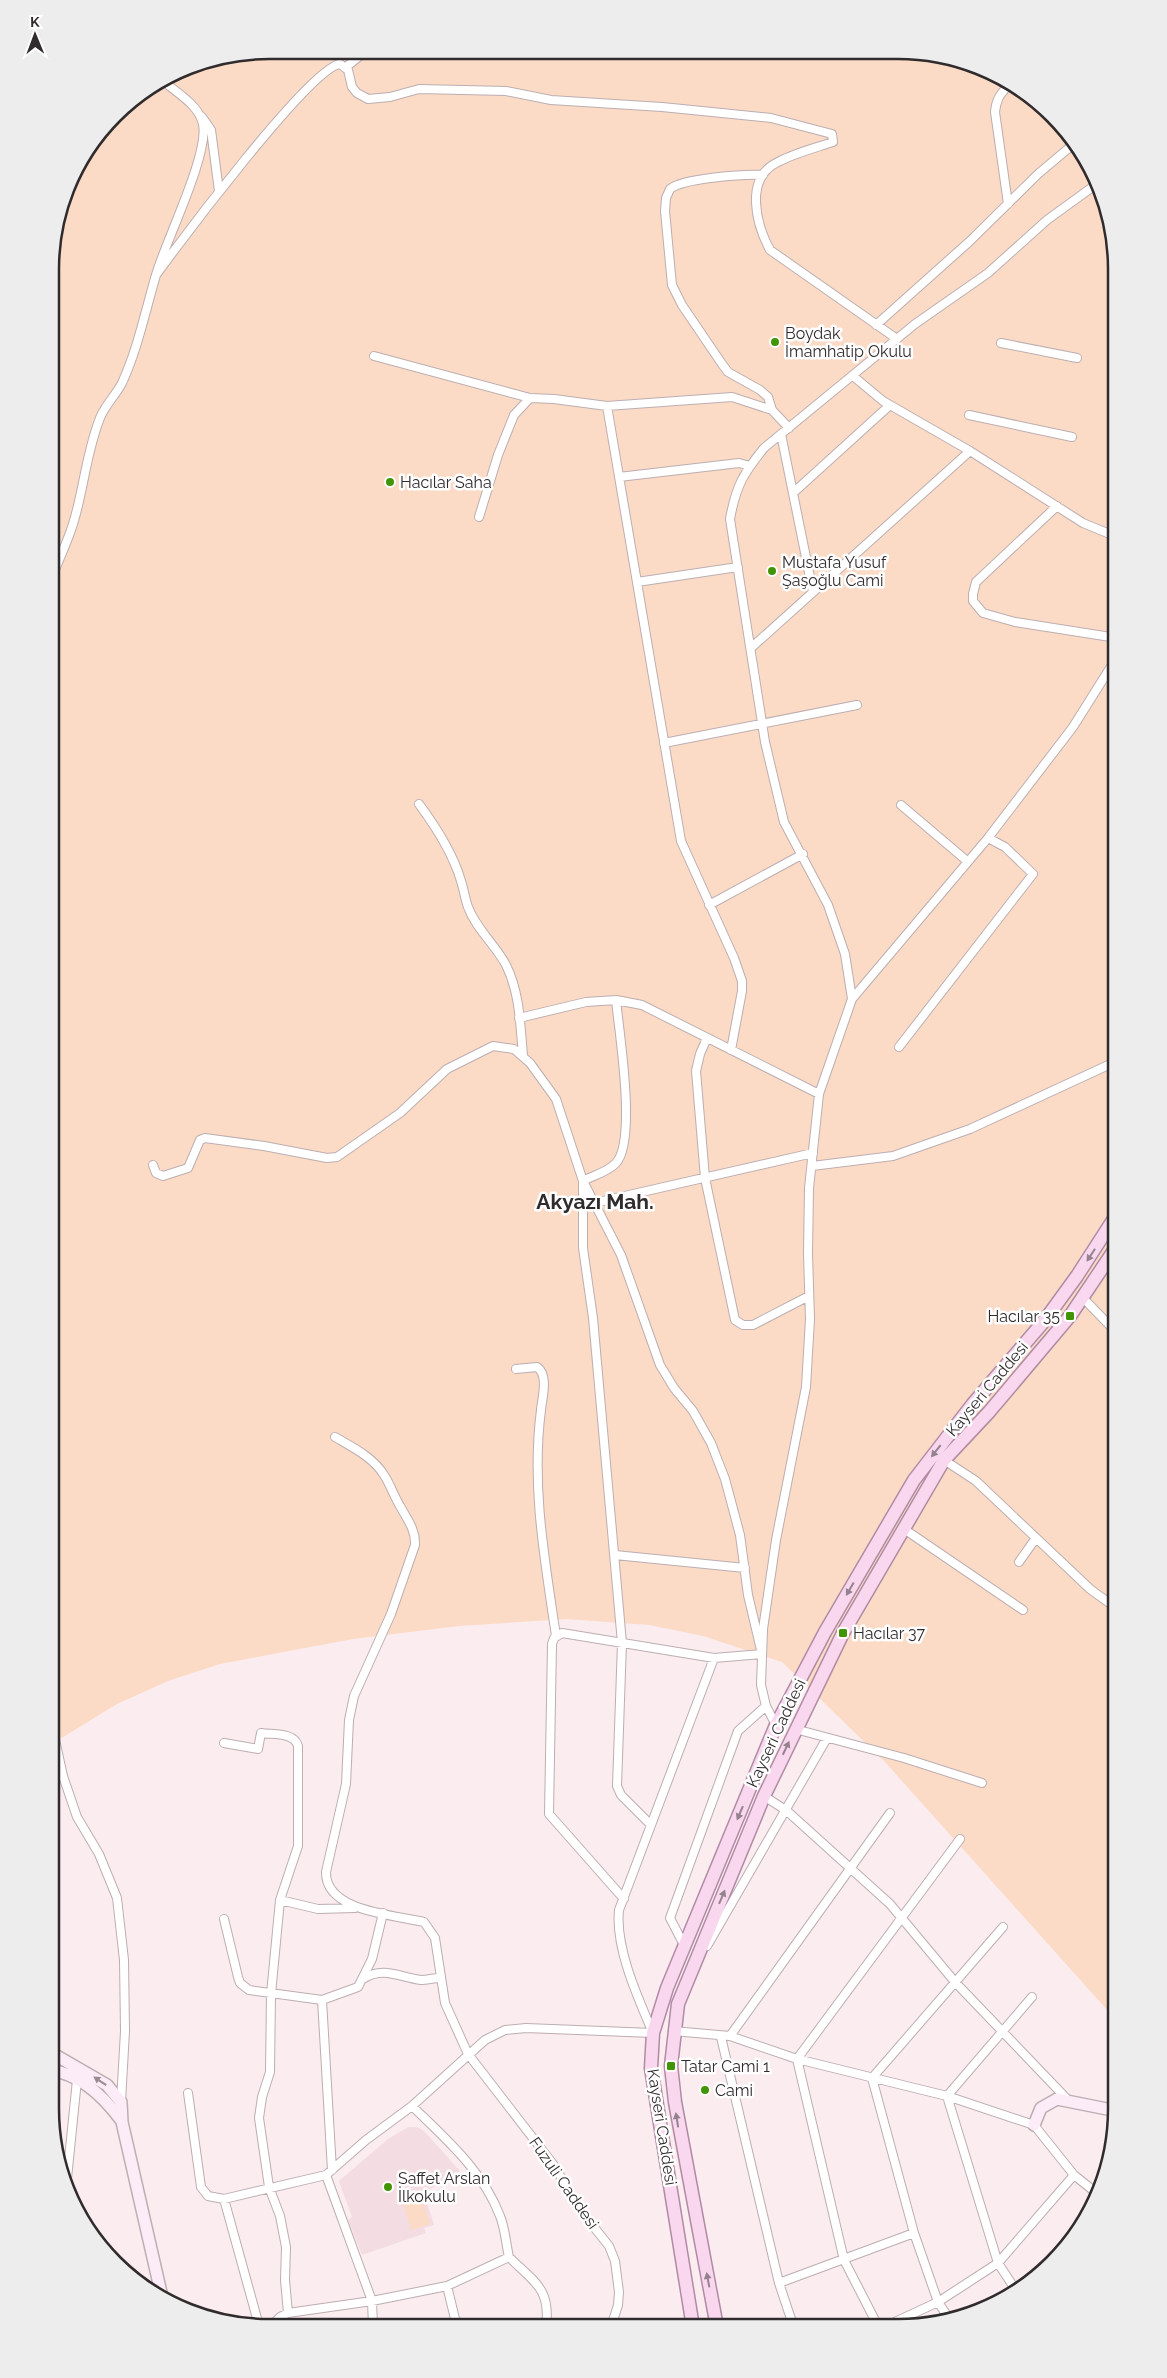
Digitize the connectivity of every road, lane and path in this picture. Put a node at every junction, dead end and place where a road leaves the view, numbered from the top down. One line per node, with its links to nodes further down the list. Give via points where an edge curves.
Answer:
1 (356, 59): 2 (street)
2 (346, 67): 7 (street, via 352,87 368,99 419,89 506,91 551,100 771,118 833,137 833,142 777,162); 9 (street, via 334,66 310,86)
3 (168, 85): 5 (street)
4 (1006, 88): 10 (street, via 996,102 995,112)
5 (200, 115): 9 (street, via 212,130); 11 (street, via 204,133 194,174)
6 (1070, 148): 10 (street)
7 (763, 175): 12 (street, via 756,198 756,212 770,250); 21 (street, via 674,186 666,198 666,233 672,285 682,305 728,372 760,390 768,397)
8 (1092, 188): 13 (street, via 1047,220 988,273)
9 (218, 191): 11 (street)
10 (1008, 204): 12 (street)
11 (156, 275): 33 (street, via 140,337 121,384 100,416 73,524)
12 (876, 325): 13 (street)
13 (897, 339): 17 (street)
14 (1000, 343): 16 (street)
15 (374, 356): 18 (street)
16 (1076, 358)
17 (852, 376): 19 (street); 23 (street)
18 (530, 398): 20 (street); 31 (street, via 514,415)
19 (890, 405): 26 (street); 29 (street)
20 (607, 406): 21 (street, via 732,397); 28 (street)
21 (772, 410): 23 (street)
22 (969, 415): 25 (street)
23 (789, 428): 24 (street)
24 (781, 434): 27 (street); 29 (street)
25 (1072, 437)
26 (970, 450): 30 (street); 36 (street)
27 (750, 466): 28 (street, via 739,463); 34 (street, via 734,496 730,519)
28 (619, 477): 35 (street)
29 (793, 493): 36 (street)
30 (1057, 506): 32 (street); 37 (street, via 976,582 975,605 983,613 1016,622)
31 (479, 517)
32 (1108, 533)
33 (59, 559)
34 (738, 567): 35 (street); 38 (street)
35 (637, 582): 42 (street)
36 (813, 592): 38 (street)
37 (1108, 636)
38 (752, 647): 41 (street)
39 (1108, 671): 45 (street, via 1072,728)
40 (857, 705): 41 (street)
41 (762, 723): 42 (street); 46 (street, via 784,822)
42 (664, 743): 48 (street, via 681,841)
43 (418, 804): 51 (street, via 436,828 449,854 477,926 506,964 516,990)
44 (901, 805): 47 (street)
45 (988, 838): 47 (street); 53 (street, via 1005,847 1033,874)
46 (803, 854): 48 (street); 49 (street, via 837,930 845,954)
47 (967, 861): 49 (street)
48 (709, 905): 54 (street, via 742,981)
49 (852, 999): 57 (street)
50 (616, 1000): 51 (street, via 586,1002); 52 (street, via 642,1005); 62 (street, via 626,1115 625,1145 610,1168)
51 (520, 1018): 55 (street)
52 (708, 1038): 54 (street); 61 (street, via 696,1071)
53 (899, 1047)
54 (731, 1050): 57 (street)
55 (523, 1055): 59 (street, via 514,1049 493,1046 447,1069 400,1113 332,1158 205,1138 200,1140 188,1168 163,1176 156,1173); 62 (street, via 556,1099)
56 (1108, 1065): 60 (street, via 970,1129 893,1156)
57 (819, 1094): 58 (street)
58 (813, 1154): 60 (street); 61 (street)
59 (153, 1165)
60 (812, 1166): 66 (street)
61 (705, 1178): 63 (street); 66 (street, via 735,1320 743,1325 753,1325)
62 (583, 1181): 63 (street); 74 (street, via 583,1248 593,1318)
63 (594, 1203): 76 (street, via 621,1255 660,1365 711,1443 740,1535)
64 (1108, 1228): 84 (main road, Kayseri Caddesi, one-way to 84, via 1045,1320 972,1405 914,1480 824,1632)
65 (1108, 1260): 67 (main road, Kayseri Caddesi)
66 (809, 1296): 81 (street, via 806,1387 776,1540)
67 (1083, 1298): 68 (street); 71 (main road, Kayseri Caddesi, via 989,1412)
68 (1108, 1324)
69 (516, 1369): 79 (street, via 537,1367 544,1376 537,1491)
70 (334, 1437): 98 (street, via 363,1453 384,1474 416,1537 391,1614 354,1696 349,1720 346,1784 326,1878 331,1890)
71 (944, 1460): 72 (main road, Kayseri Caddesi); 73 (street, via 976,1481)
72 (904, 1529): 78 (street); 85 (main road, Kayseri Caddesi, via 843,1633)
73 (1036, 1538): 75 (street); 77 (street, via 1090,1589)
74 (615, 1555): 76 (street); 80 (street)
75 (1019, 1562)
76 (745, 1568): 81 (street)
77 (1108, 1600)
78 (1022, 1610)
79 (556, 1636): 80 (street, via 562,1633); 96 (street, via 552,1644 549,1814)
80 (622, 1643): 82 (street); 93 (street, via 617,1786)
81 (762, 1654): 82 (street); 83 (street, via 761,1685)
82 (714, 1658): 93 (street)
83 (766, 1706): 84 (street); 103 (street, via 738,1731 670,1918)
84 (776, 1725): 103 (main road, Kayseri Caddesi, one-way to 103)
85 (795, 1729): 86 (street); 90 (main road, Kayseri Caddesi, one-way to 85)
86 (827, 1738): 89 (street); 91 (street)
87 (224, 1743): 97 (street, via 258,1749 261,1733 292,1737 298,1743 298,1846)
88 (59, 1758): 124 (street, via 77,1817 99,1854 117,1898 124,1960)
89 (982, 1783)
90 (764, 1796): 91 (street); 105 (main road, Kayseri Caddesi, one-way to 90)
91 (787, 1811): 95 (street); 105 (street)
92 (890, 1813): 95 (street)
93 (651, 1825): 96 (street)
94 (960, 1839): 101 (street)
95 (851, 1868): 101 (street); 114 (street)
96 (624, 1899): 113 (street, via 618,1921 630,1979)
97 (280, 1900): 98 (street, via 318,1909); 108 (street)
98 (357, 1908): 99 (street, Fuzuli Caddesi)
99 (383, 1913): 104 (street, Fuzuli Caddesi, via 424,1922 431,1929); 106 (street, via 372,1959)
100 (224, 1919): 108 (street, via 240,1982 249,1990)
101 (902, 1919): 107 (street); 117 (street)
102 (1003, 1927): 107 (street)
103 (684, 1947): 113 (main road, Kayseri Caddesi)
104 (441, 1978): 106 (street, via 422,1980 378,1972); 115 (street, Fuzuli Caddesi, via 445,2003)
105 (688, 1978): 112 (main road, Kayseri Caddesi, via 678,2004)
106 (361, 1980): 110 (street, via 358,1986)
107 (955, 1982): 111 (street); 119 (street)
108 (271, 1994): 110 (street); 132 (street, via 270,2072 262,2097 260,2118)
109 (1032, 1997): 111 (street)
110 (322, 2000): 130 (street)
111 (1002, 2030): 122 (street); 123 (street)
112 (674, 2031): 114 (street); 154 (main road, Kayseri Caddesi, one-way to 112, via 675,2102 671,2066)
113 (652, 2033): 115 (street, via 519,2028 505,2030 485,2040); 153 (main road, Kayseri Caddesi, via 654,2097)
114 (725, 2037): 117 (street); 139 (street)
115 (468, 2054): 125 (street); 152 (street, Fuzuli Caddesi, via 556,2168 574,2202 609,2246 615,2261 619,2292)
116 (59, 2057): 124 (street, one-way to 116, via 107,2085)
117 (797, 2059): 119 (street); 137 (street)
118 (59, 2073): 120 (street)
119 (872, 2078): 122 (street); 135 (street)
120 (77, 2080): 127 (street, via 106,2099); 129 (street)
121 (188, 2093): 134 (street, via 201,2187 208,2196)
122 (947, 2096): 128 (street); 138 (street)
123 (1067, 2099): 126 (street); 128 (street, via 1057,2099 1041,2108)
124 (121, 2102): 127 (street)
125 (412, 2106): 130 (street); 136 (street, via 483,2180 501,2217)
126 (1108, 2109)
127 (122, 2122): 142 (street)
128 (1034, 2125): 131 (street)
129 (68, 2170)
130 (329, 2173): 132 (street); 143 (street)
131 (1074, 2175): 133 (street); 138 (street)
132 (269, 2187): 134 (street); 145 (street, via 280,2216 286,2247)
133 (1092, 2190)
134 (224, 2199): 147 (street)
135 (914, 2233): 137 (street); 144 (street)
136 (509, 2257): 141 (street); 151 (street, via 546,2296)
137 (844, 2260): 139 (street); 156 (street)
138 (998, 2263): 140 (street); 144 (street)
139 (779, 2283): 155 (street)
140 (1013, 2285)
141 (447, 2286): 143 (street); 150 (street)
142 (160, 2289)
143 (372, 2301): 145 (street); 149 (street)
144 (938, 2302): 146 (street); 157 (street)
145 (288, 2313): 148 (street)
146 (946, 2314)
147 (257, 2319)
148 (278, 2319)
149 (373, 2319)
150 (455, 2319)
151 (547, 2319)
152 (614, 2319)
153 (692, 2319)
154 (715, 2319)
155 (791, 2319)
156 (876, 2319)
157 (901, 2319)

